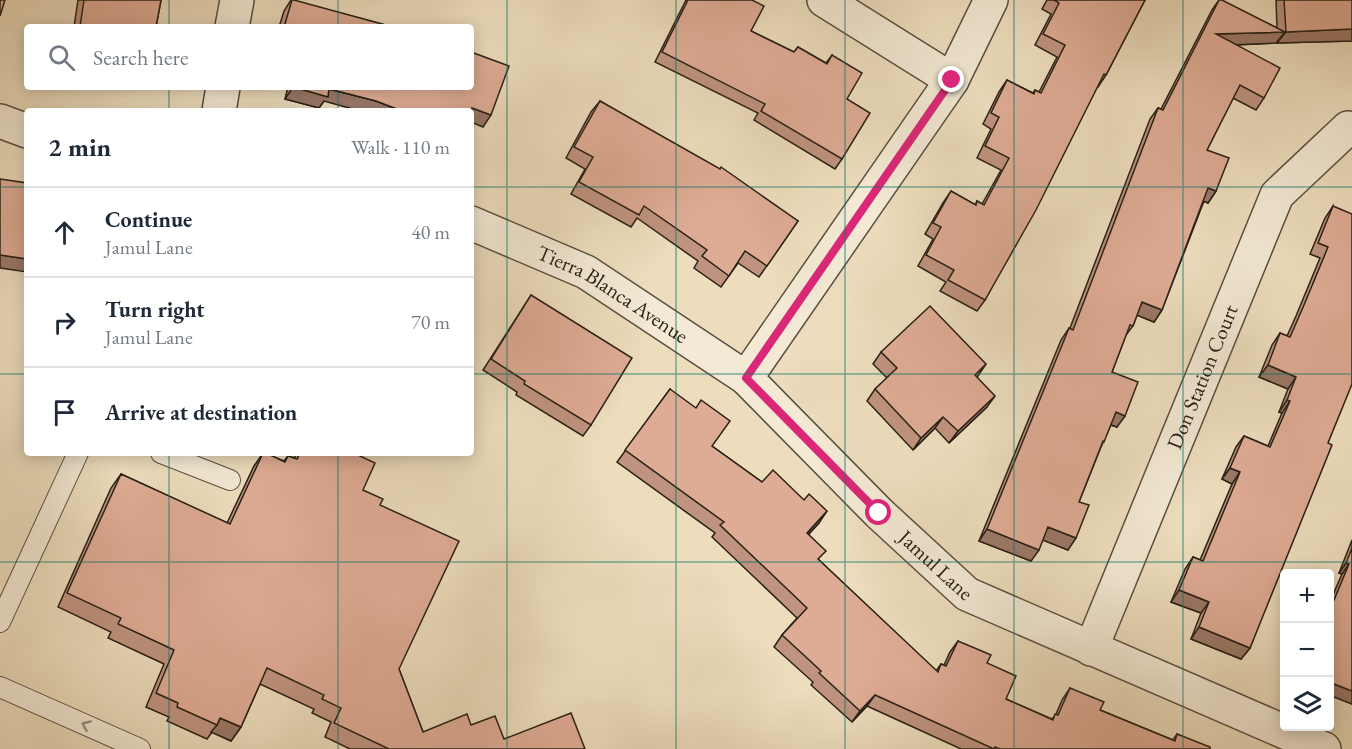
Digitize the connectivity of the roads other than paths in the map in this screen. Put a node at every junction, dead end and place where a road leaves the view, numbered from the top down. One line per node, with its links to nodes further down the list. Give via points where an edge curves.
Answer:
1 (237, 0): 4 (street)
2 (824, 0): 5 (street)
3 (992, 0): 5 (street)
4 (233, 24)
5 (952, 80): 12 (street)
6 (222, 90): 7 (street)
7 (220, 108)
8 (0, 121): 10 (street)
9 (1348, 128): 17 (street, Don Station Court, via 1277,195)
10 (24, 130)
11 (474, 224): 12 (street, Tierra Blanca Avenue, via 586,272)
12 (746, 378): 17 (street, Jamul Lane, via 879,513 967,594)
13 (77, 456): 16 (lane)
14 (169, 456): 15 (lane)
15 (230, 480)
16 (0, 622)
17 (1091, 649): 20 (street, Jamul Lane)
18 (0, 687): 19 (lane, one-way to 18)
19 (140, 749)
20 (1324, 749)

